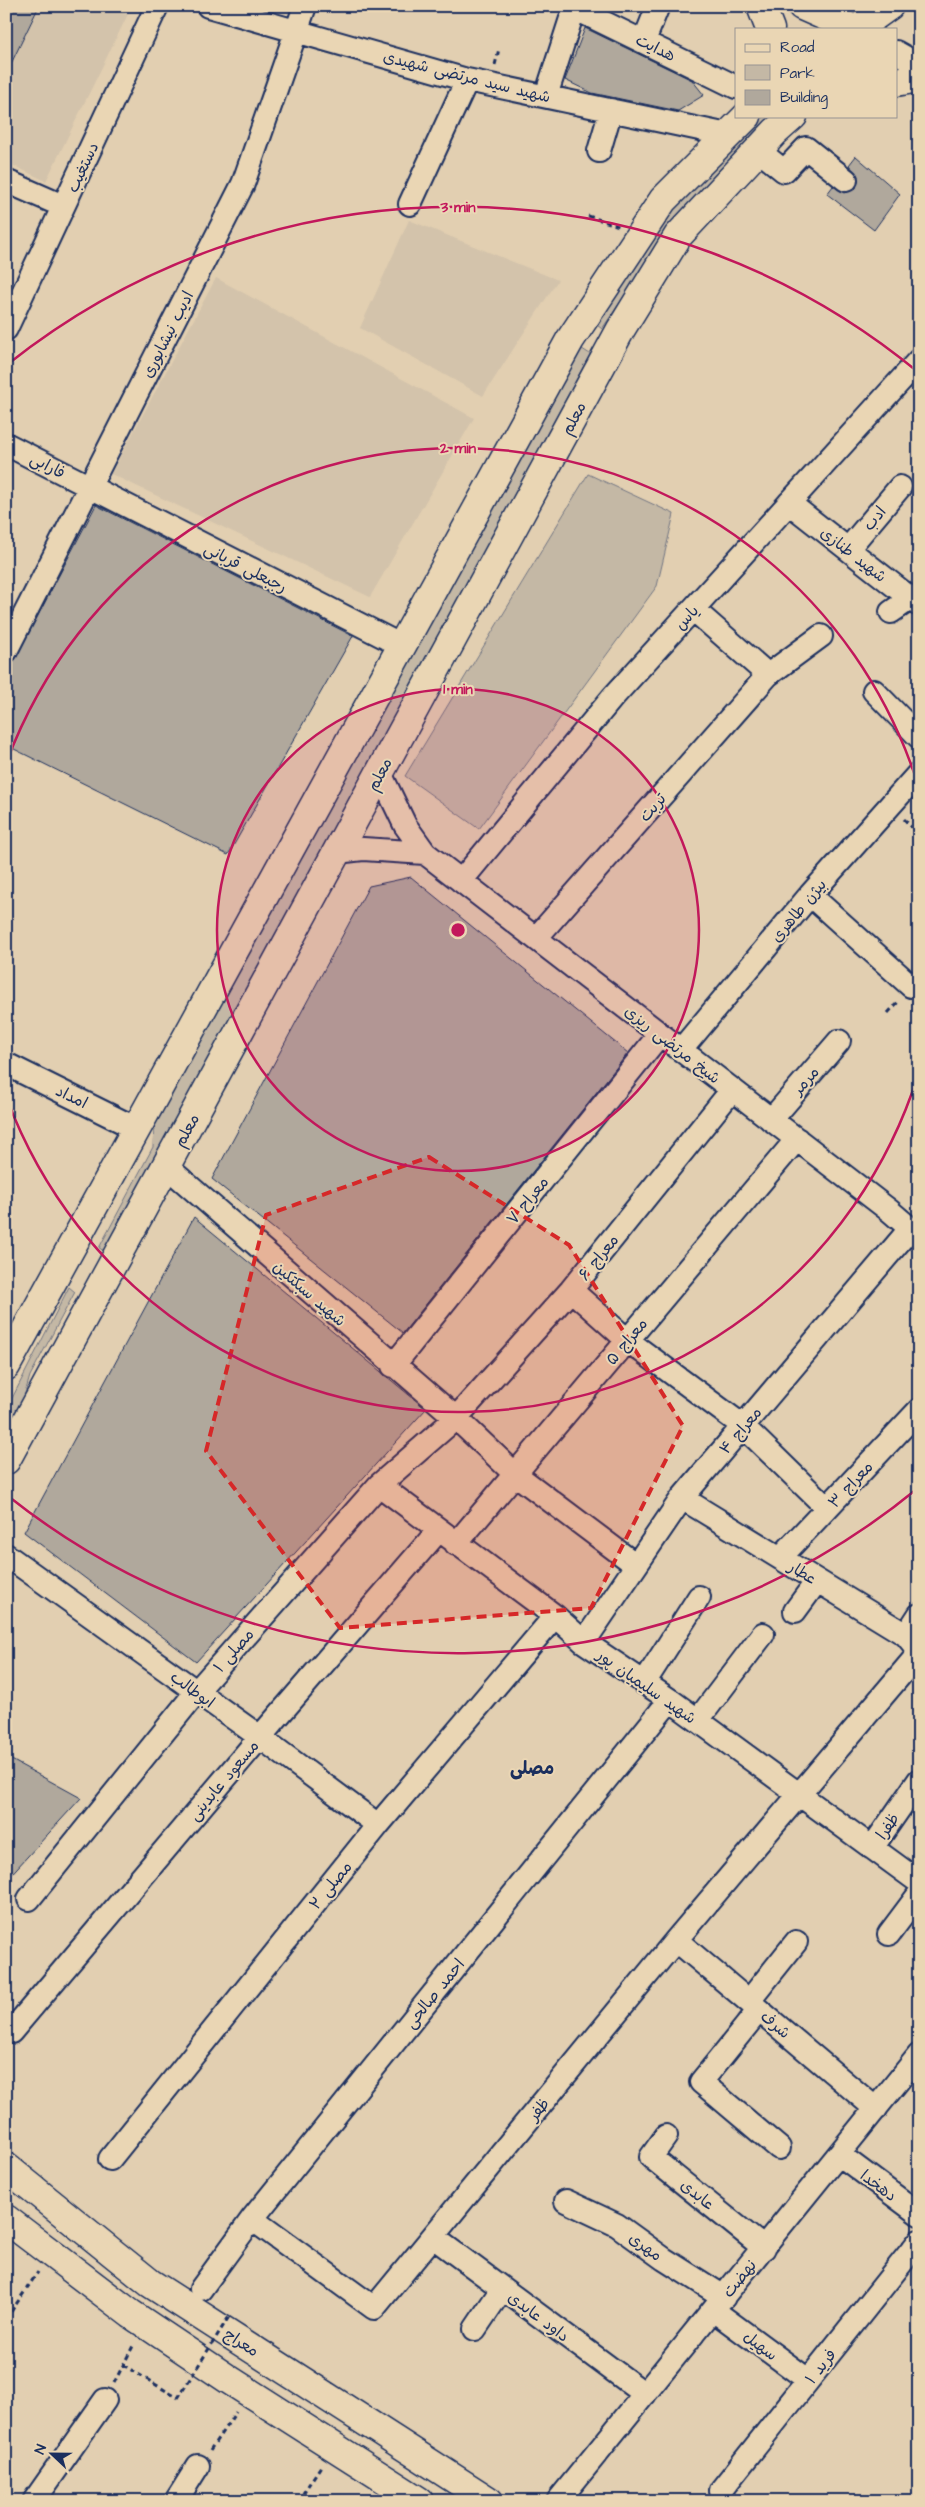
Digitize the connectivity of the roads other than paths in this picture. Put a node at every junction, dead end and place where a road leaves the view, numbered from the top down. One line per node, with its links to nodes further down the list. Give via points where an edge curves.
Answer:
1 (157, 6): 27 (street, دستغیب)
2 (208, 6): 10 (street, شهید سید مرتضی شهیدی)
3 (305, 6): 10 (street, ادیب نیشابوری)
4 (658, 6): 11 (street)
5 (762, 6): 9 (main road)
6 (802, 6): 8 (main road)
7 (574, 7): 11 (street, هدایت); 18 (street)
8 (871, 19)
9 (770, 28)
10 (296, 31): 15 (street, شهید سید مرتضی شهیدی); 33 (street, ادیب نیشابوری, via 243,184)
11 (644, 40): 17 (street, هدایت)
12 (898, 53): 13 (street)
13 (919, 65)
14 (919, 78): 16 (main road)
15 (467, 80): 18 (street, شهید سید مرتضی شهیدی); 26 (street)
16 (898, 82)
17 (735, 87)
18 (546, 96): 19 (street, شهید سید مرتضی شهیدی)
19 (611, 110): 21 (street, شهید سید مرتضی شهیدی); 23 (street)
20 (799, 118): 22 (main road, معلم)
21 (737, 126): 29 (main road, via 663,200)
22 (775, 133): 24 (street, via 784,172 806,148); 30 (main road, معلم, via 678,236)
23 (599, 152)
24 (846, 180)
25 (6, 181): 27 (street)
26 (410, 204)
27 (64, 206): 28 (street, دستغیب)
28 (6, 329)
29 (577, 329): 30 (main road); 41 (main road)
30 (610, 349): 46 (main road, معلم)
31 (919, 360): 35 (street, یاس)
32 (6, 444): 33 (street, فارابی)
33 (90, 487): 41 (street, رجبعلی قربانی); 42 (street, ادیب نیشابوری)
34 (900, 487): 36 (street, ادب)
35 (789, 503): 36 (street, شهید طنازی); 38 (street, یاس)
36 (848, 549): 37 (street, شهید طنازی)
37 (914, 602): 39 (street)
38 (693, 609): 43 (street); 50 (street, یاس, via 614,697)
39 (891, 612)
40 (821, 636): 43 (street, تربت)
41 (402, 646): 60 (main road)
42 (6, 651)
43 (768, 675): 52 (street, تربت)
44 (874, 691): 45 (street)
45 (919, 737)
46 (380, 773): 48 (main road, معلم); 49 (street, شیخ مرتضی ریزی, via 405,825)
47 (919, 773): 51 (street, بیژن طاهری)
48 (337, 852): 49 (street, via 363,849); 62 (main road, معلم)
49 (425, 853): 50 (street, شیخ مرتضی ریزی)
50 (461, 881): 52 (street, شیخ مرتضی ریزی)
51 (810, 895): 53 (street); 56 (street, بیژن طاهری)
52 (536, 938): 54 (street, شیخ مرتضی ریزی)
53 (911, 986)
54 (660, 1034): 56 (street, شیخ مرتضی ریزی); 69 (street, معراح ۷)
55 (839, 1041): 59 (street, مرمر)
56 (681, 1050): 58 (street, شیخ مرتضی ریزی)
57 (6, 1064): 60 (street, امداد)
58 (732, 1090): 59 (street, شیخ مرتضی ریزی); 66 (street, معراج ۶)
59 (771, 1120): 61 (street, شیخ مرتضی ریزی)
60 (137, 1129): 64 (main road)
61 (797, 1139): 63 (street, شیخ مرتضی ریزی); 67 (street, معراج ۵)
62 (166, 1166): 65 (main road, معلم); 69 (street, شهید سبکتکین)
63 (914, 1232): 72 (street, معراج ۴)
64 (73, 1245): 65 (main road); 68 (main road)
65 (112, 1265): 73 (main road, معلم)
66 (571, 1290): 67 (street); 71 (street, معراج ۶)
67 (627, 1340): 72 (street); 74 (street, معراج ۵)
68 (6, 1366)
69 (393, 1366): 71 (street, شهید سبکتکین)
70 (919, 1410): 77 (street, معراج ۳)
71 (456, 1418): 74 (street, شهید سبکتکین); 75 (street, مصلی ۱)
72 (743, 1426): 76 (street, معراج ۴); 77 (street)
73 (6, 1460)
74 (515, 1474): 78 (street, معراج ۵); 81 (street, شهید سبکتکین)
75 (379, 1485): 78 (street, شهید سلیمیان پور); 91 (street, مصلی ۱)
76 (682, 1498): 80 (street, عطار); 81 (street, معراج ۴)
77 (827, 1508): 80 (street, معراج ۳)
78 (447, 1537): 85 (street, شهید سلیمیان پور); 94 (street, مسعود عابدینی)
79 (6, 1555): 91 (street, ابوطالب)
80 (780, 1558): 82 (street, عطار)
81 (636, 1565): 88 (street, معراج ۴)
82 (817, 1580): 84 (street); 89 (street, عطار)
83 (699, 1597): 90 (street)
84 (795, 1611)
85 (555, 1616): 88 (street, شهید سلیمیان پور); 97 (street, مصلی ۲)
86 (919, 1616): 89 (street, ظفر)
87 (763, 1634): 93 (street)
88 (584, 1642): 90 (street, شهید سلیمیان پور)
89 (914, 1646): 96 (street, ظفر)
90 (644, 1682): 92 (street, شهید سلیمیان پور)
91 (197, 1691): 94 (street, ابوطالب); 101 (street, مصلی ۱)
92 (670, 1700): 93 (street, شهید سلیمیان پور); 117 (street, احمد صالحی)
93 (698, 1720): 96 (street, شهید سلیمیان پور)
94 (260, 1737): 97 (street, ابوطالب); 106 (street, مسعود عابدینی)
95 (919, 1780): 98 (street, ظفرا)
96 (801, 1796): 98 (street, شهید سلیمیان پور); 103 (street, ظفر)
97 (378, 1825): 112 (street, مصلی ۲)
98 (872, 1848): 99 (street, شهید سلیمیان پور)
99 (919, 1882)
100 (919, 1894): 102 (street)
101 (29, 1899)
102 (889, 1934)
103 (676, 1940): 105 (street, شرف); 118 (street, ظفر)
104 (796, 1942): 105 (street)
105 (754, 2006): 108 (street, شرف); 110 (street, via 701,2082)
106 (12, 2032)
107 (919, 2055): 108 (street, نهضت)
108 (876, 2109): 111 (street, نهضت)
109 (666, 2136): 120 (street, عابدی, via 651,2156)
110 (779, 2148)
111 (840, 2155): 115 (street, دهخدا); 120 (street, نهضت)
112 (110, 2158)
113 (6, 2167): 133 (main road, معراج, via 150,2283)
114 (566, 2201): 123 (street, مهری, via 617,2225)
115 (919, 2214)
116 (6, 2219): 132 (main road, via 145,2324)
117 (252, 2219): 118 (street, ظفر, via 374,2308); 122 (street, احمد صالحی)
118 (433, 2237): 121 (street, داود عابدی)
119 (919, 2241): 125 (street, فرید ۱)
120 (764, 2248): 123 (street, نهضت)
121 (502, 2288): 124 (street); 126 (street, داود عابدی)
122 (200, 2289)
123 (719, 2303): 125 (street, سهیل); 126 (street, نهضت)
124 (475, 2329)
125 (808, 2380): 129 (street, فرید ۱)
126 (645, 2394): 134 (street, نهضت)
127 (105, 2400): 130 (street)
128 (198, 2466): 131 (street)
129 (721, 2490)
130 (34, 2501)
131 (176, 2501)
132 (419, 2501)
133 (489, 2501)
134 (558, 2501)

